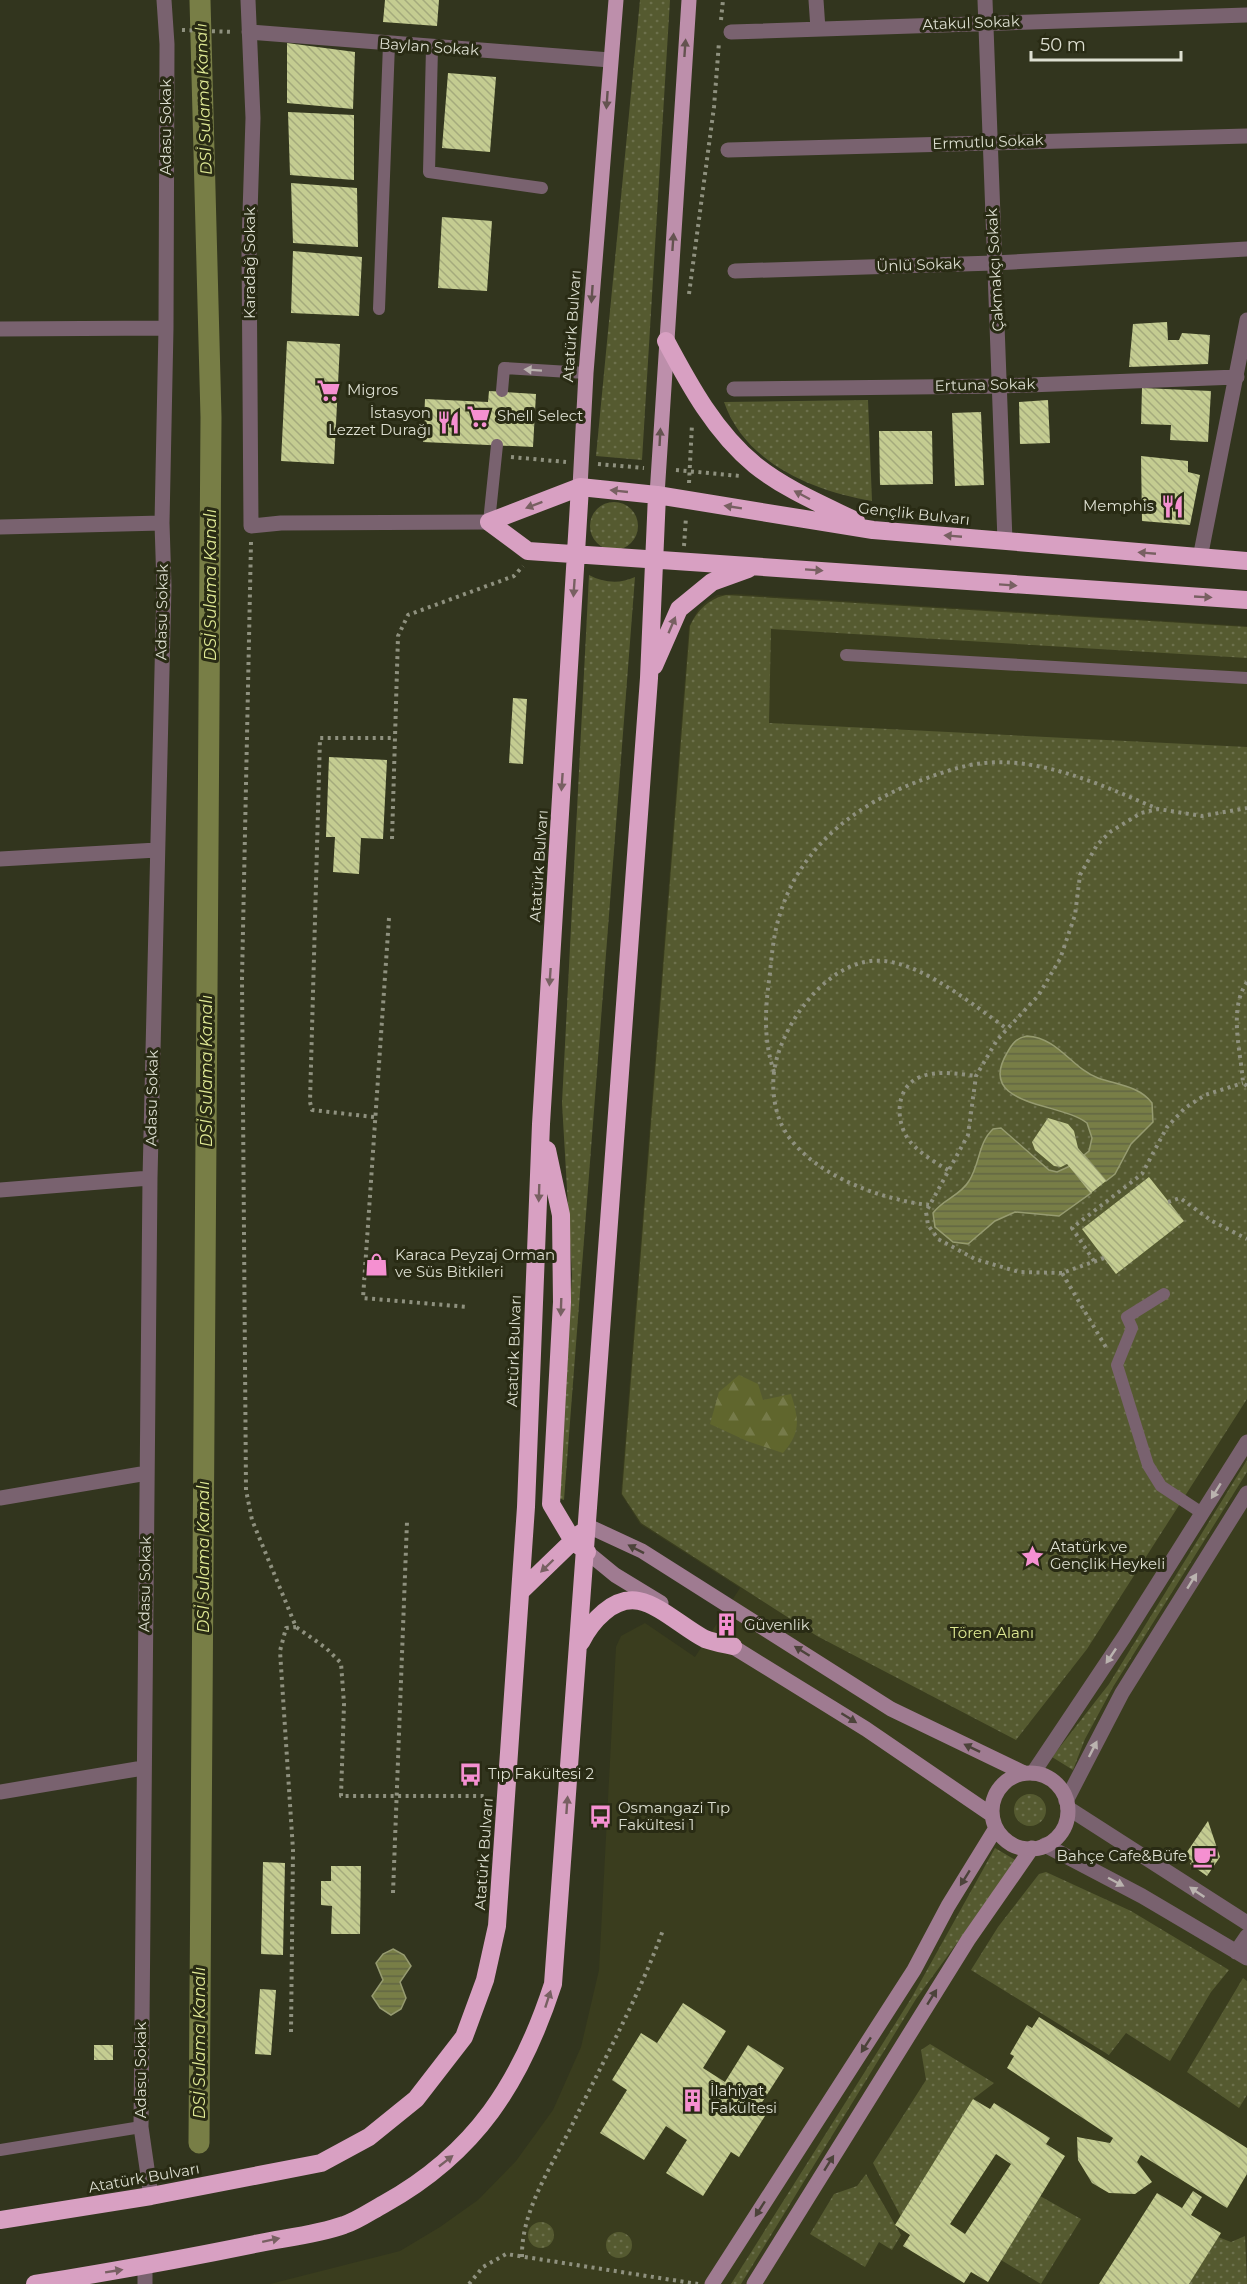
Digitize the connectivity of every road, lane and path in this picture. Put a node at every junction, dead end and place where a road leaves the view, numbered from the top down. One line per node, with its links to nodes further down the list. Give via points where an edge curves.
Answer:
1 (164, 0): 28 (street, Adasu Sokak)
2 (248, 0): 14 (street, Karadağ Sokak)
3 (616, 0): 17 (main road, Atatürk Bulvarı)
4 (689, 0): 30 (main road, one-way to 4)
5 (723, 0): 11 (path)
6 (816, 0): 10 (street)
7 (985, 0): 9 (street, Çakmakçı Sokak)
8 (1247, 15): 9 (street, Atakul Sokak)
9 (985, 22): 10 (street, Atakul Sokak); 19 (street, Çakmakçı Sokak)
10 (818, 29): 11 (street, Atakul Sokak)
11 (724, 30): 25 (path)
12 (187, 31): 13 (path)
13 (218, 31)
14 (249, 32): 15 (street, Baylan Sokak); 44 (street, Karadağ Sokak, via 253,118 249,245)
15 (389, 45): 16 (street, Baylan Sokak); 26 (lane)
16 (432, 48): 17 (street, Baylan Sokak); 21 (lane, via 429,172)
17 (610, 60): 31 (main road, Atatürk Bulvarı, one-way to 31)
18 (1247, 136): 19 (street, Ermutlu Sokak)
19 (990, 141): 20 (street, Ermutlu Sokak); 23 (street, Çakmakçı Sokak)
20 (728, 150)
21 (542, 188)
22 (1247, 249): 23 (street, Ünlü Sokak)
23 (994, 263): 24 (street, Ünlü Sokak); 33 (street, Çakmakçı Sokak)
24 (735, 271)
25 (689, 299)
26 (379, 309)
27 (1246, 325): 32 (street)
28 (166, 328): 29 (street); 43 (street, Adasu Sokak)
29 (0, 329)
30 (666, 341): 38 (highway, via 694,392 730,441); 39 (main road, one-way to 30)
31 (586, 373): 35 (lane, one-way to 35, via 504,368); 37 (main road, Atatürk Bulvarı)
32 (1237, 377): 33 (street, Ertuna Sokak); 50 (street)
33 (1001, 386): 34 (street, Ertuna Sokak); 47 (street, Çakmakçı Sokak)
34 (734, 389)
35 (502, 392)
36 (496, 451): 37 (path); 42 (lane)
37 (582, 463): 39 (path); 40 (main road, Atatürk Bulvarı)
38 (754, 464): 39 (path, via 747,476); 46 (highway, one-way to 38, via 785,485)
39 (658, 469): 41 (main road)
40 (580, 488): 41 (highway, Gençlik Bulvarı, one-way to 40); 42 (highway, one-way to 42); 49 (highway, Atatürk Bulvarı)
41 (657, 495): 46 (highway, Gençlik Bulvarı, one-way to 41); 51 (highway)
42 (489, 522): 44 (street); 48 (highway)
43 (162, 523): 45 (street); 62 (street, Adasu Sokak, via 164,586)
44 (251, 526): 93 (path, via 242,978 246,1490 252,1520)
45 (0, 527)
46 (873, 530): 47 (highway, Gençlik Bulvarı, one-way to 46)
47 (1005, 541): 50 (highway, Gençlik Bulvarı, one-way to 47)
48 (528, 551): 49 (highway); 58 (path, via 522,570 514,576 408,615 398,636)
49 (576, 554): 51 (highway); 71 (highway, Atatürk Bulvarı, one-way to 71)
50 (1200, 558): 52 (highway, Gençlik Bulvarı)
51 (654, 561): 53 (highway); 56 (highway)
52 (1247, 561)
53 (755, 566): 54 (highway, one-way to 54); 56 (highway, one-way to 53, via 679,609 712,582)
54 (1247, 600)
55 (846, 655): 57 (lane)
56 (649, 678): 90 (highway)
57 (1247, 678)
58 (395, 738): 61 (path); 70 (path, via 320,738 310,1102 312,1110 321,1113)
59 (1247, 807): 60 (path, via 1202,816)
60 (1158, 809): 66 (path, via 1126,820 1097,845 1080,876 1075,915 1060,959 1038,996); 67 (path, via 1064,772 984,763 906,786 853,814 816,848 789,889 780,911 764,1023 766,1048)
61 (392, 839)
62 (156, 850): 63 (street); 73 (street, Adasu Sokak)
63 (0, 859)
64 (389, 918): 70 (path)
65 (1247, 981): 69 (path, via 1237,1031)
66 (1006, 1028): 67 (path, via 955,992 904,965 882,960 852,966 810,996 785,1038); 68 (path)
67 (774, 1072): 76 (path, via 773,1096 780,1122 792,1143 813,1161 875,1193)
68 (976, 1076): 72 (path, via 968,1135); 72 (path, via 919,1077 906,1088 900,1100 902,1127 911,1144)
69 (1245, 1084): 79 (path, via 1205,1095 1185,1108 1167,1127 1142,1173 1072,1228)
70 (374, 1117): 82 (path, via 363,1298)
71 (541, 1124): 91 (highway, one-way to 91, via 561,1215 562,1302 551,1504); 92 (highway, Atatürk Bulvarı, one-way to 92)
72 (948, 1170): 76 (path)
73 (150, 1178): 74 (street); 85 (street, Adasu Sokak)
74 (0, 1190)
75 (1168, 1202): 77 (path, via 1180,1198)
76 (929, 1205): 80 (path, via 928,1225 938,1239 956,1250 1019,1272)
77 (1247, 1239)
78 (1104, 1258): 79 (path)
79 (1094, 1261): 80 (path)
80 (1062, 1273): 83 (path)
81 (1164, 1294): 83 (lane, via 1127,1317 1132,1328)
82 (468, 1307)
83 (1117, 1365): 88 (lane, via 1154,1476 1172,1495)
84 (1247, 1442): 88 (street, one-way to 88)
85 (147, 1473): 87 (street); 96 (street, Adasu Sokak)
86 (1247, 1492): 101 (street, one-way to 86, via 1122,1693)
87 (0, 1498)
88 (1202, 1513): 97 (street, one-way to 97)
89 (407, 1522): 99 (path)
90 (588, 1526): 91 (highway); 97 (street, one-way to 90, via 891,1708 642,1551)
91 (580, 1546): 92 (highway, one-way to 92); 94 (highway); 95 (street, via 615,1575)
92 (521, 1591): 100 (highway, Atatürk Bulvarı)
93 (296, 1627): 99 (path, via 341,1663 341,1796); 109 (path, via 286,1628 280,1651 293,1850)
94 (579, 1646): 95 (highway, via 589,1626 604,1612 619,1604 639,1601 706,1639); 115 (highway, one-way to 94, via 344,2225 398,2196 451,2159 485,2121 516,2076 537,2032 553,1984)
95 (733, 1646): 102 (street, one-way to 102, via 866,1728)
96 (143, 1768): 98 (street); 110 (street, Adasu Sokak)
97 (1029, 1773): 101 (street, via 1042,1775 1058,1785); 102 (street, via 1011,1778 1000,1788 993,1800)
98 (0, 1792)
99 (395, 1796): 100 (path); 104 (path)
100 (506, 1796): 112 (highway, Atatürk Bulvarı, via 497,1926 485,1980 464,2037 416,2099 369,2137 321,2163)
101 (1067, 1805): 103 (street, via 1062,1830); 105 (street, one-way to 101)
102 (994, 1821): 103 (street, via 1008,1842); 119 (street, one-way to 119, via 914,1970)
103 (1039, 1847): 108 (street, one-way to 108, via 1142,1896); 120 (street, one-way to 103, via 968,1940)
104 (393, 1893)
105 (1247, 1923)
106 (663, 1930): 114 (path, via 647,1975 542,2184 522,2240)
107 (1247, 1936): 108 (street)
108 (1242, 1955)
109 (291, 2032)
110 (141, 2127): 111 (lane); 112 (street, Adasu Sokak)
111 (0, 2150)
112 (151, 2196): 113 (highway, Atatürk Bulvarı)
113 (0, 2220)
114 (522, 2257): 117 (path, via 506,2254 483,2267); 118 (path)
115 (145, 2275): 116 (highway, one-way to 115)
116 (35, 2284)
117 (469, 2284)
118 (700, 2284)
119 (712, 2284)
120 (754, 2284)

